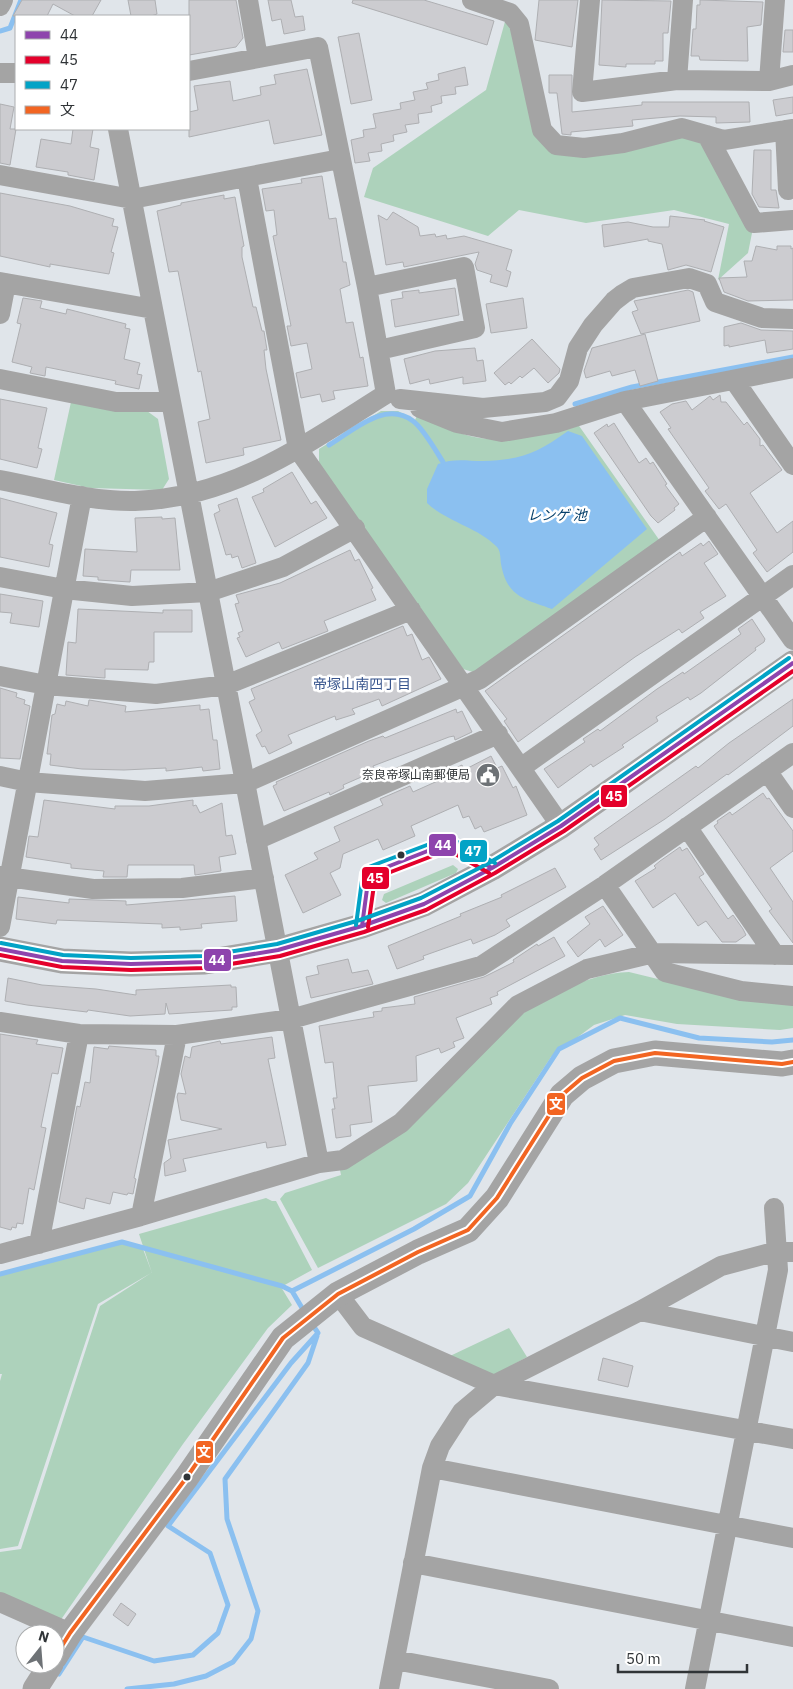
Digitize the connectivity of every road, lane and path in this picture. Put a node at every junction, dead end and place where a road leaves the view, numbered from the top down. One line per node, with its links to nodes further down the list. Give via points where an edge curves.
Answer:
1 (3, 0): 7 (street)
2 (248, 0): 8 (street)
3 (472, 0): 17 (street, via 510,13 519,24 542,130 556,145 584,148 624,143 682,128)
4 (590, 0): 13 (street, via 582,92)
5 (683, 0): 13 (street)
6 (775, 0): 14 (street)
7 (0, 6)
8 (258, 58): 9 (street); 18 (street, via 318,47)
9 (190, 71)
10 (0, 73): 11 (street)
11 (15, 73)
12 (793, 75): 14 (street)
13 (677, 80): 14 (street)
14 (769, 81)
15 (118, 130): 22 (street)
16 (789, 130): 17 (street, via 724,140); 21 (street)
17 (707, 135): 23 (street, via 754,223)
18 (340, 159): 20 (street); 25 (street)
19 (0, 175): 22 (street)
20 (247, 178): 22 (street); 36 (street)
21 (788, 190)
22 (132, 199): 26 (street)
23 (793, 220)
24 (3, 282): 26 (street); 27 (street)
25 (367, 287): 29 (street); 29 (street, via 464,267 475,328)
26 (153, 309): 35 (street)
27 (0, 314)
28 (793, 319): 33 (street, via 762,318 715,302 707,284 689,278 633,288 614,301 593,325 578,348 569,381 557,397 545,402 483,408)
29 (379, 350): 33 (street)
30 (793, 368): 32 (street)
31 (0, 379): 35 (street, via 116,402)
32 (734, 380): 34 (street); 37 (street)
33 (393, 397): 34 (street, via 457,423 502,432 556,422); 36 (street)
34 (625, 401): 41 (street)
35 (171, 402): 40 (street)
36 (298, 449): 40 (street, via 248,475); 42 (street)
37 (793, 465)
38 (0, 480): 39 (street)
39 (82, 496): 40 (street, via 134,501); 45 (street)
40 (189, 496): 46 (street)
41 (707, 517): 47 (street); 54 (street)
42 (356, 528): 46 (street, via 283,567); 48 (street)
43 (793, 575): 47 (street)
44 (0, 577): 45 (street)
45 (64, 589): 46 (street, via 132,596); 52 (street)
46 (208, 592): 53 (street)
47 (762, 596): 49 (street); 57 (street)
48 (411, 610): 53 (street); 54 (street)
49 (793, 640)
50 (793, 663): 63 (street)
51 (0, 676): 52 (street)
52 (46, 685): 53 (street, via 156,694); 60 (street)
53 (226, 685): 61 (street)
54 (465, 687): 55 (street); 61 (street)
55 (498, 734): 57 (street); 65 (street)
56 (793, 753): 58 (street)
57 (522, 767): 63 (street)
58 (767, 771): 62 (street); 64 (street)
59 (0, 776): 60 (street)
60 (28, 782): 61 (street, via 145,791); 66 (street)
61 (245, 783): 65 (street)
62 (793, 808)
63 (561, 826): 71 (street, via 424,904)
64 (687, 827): 68 (street); 73 (street)
65 (256, 840): 67 (street)
66 (5, 877): 67 (street, via 93,889 182,888); 69 (street)
67 (264, 878): 71 (street)
68 (605, 885): 72 (street); 75 (street, via 481,966)
69 (0, 927)
70 (0, 949): 71 (street, via 62,961 131,964 205,962)
71 (278, 950): 75 (street)
72 (654, 953): 73 (street); 74 (street, via 665,972 741,991); 80 (street, via 587,969 518,1005 401,1124 343,1160)
73 (784, 955)
74 (793, 996)
75 (291, 1019): 78 (street); 80 (street)
76 (0, 1022): 77 (street)
77 (79, 1034): 78 (street); 83 (street)
78 (177, 1035): 82 (street)
79 (793, 1062): 86 (street, via 782,1064 654,1053 614,1061 582,1078 562,1095 497,1198 468,1230)
80 (319, 1163): 82 (street)
81 (774, 1208): 84 (street)
82 (141, 1216): 83 (street)
83 (39, 1244): 85 (street)
84 (786, 1251): 87 (street, via 721,1266); 88 (street, via 778,1270)
85 (0, 1254)
86 (338, 1294): 90 (street, via 363,1327); 99 (street, via 283,1338 188,1477)
87 (640, 1311): 88 (street); 90 (street)
88 (766, 1336): 89 (street); 91 (street)
89 (793, 1342)
90 (494, 1385): 91 (street); 93 (street, via 462,1412 440,1446)
91 (747, 1430): 92 (street); 94 (street)
92 (793, 1439)
93 (432, 1468): 94 (street); 96 (street)
94 (728, 1525): 95 (street); 98 (street)
95 (793, 1538)
96 (413, 1563): 98 (street); 102 (street)
97 (0, 1602): 99 (street)
98 (709, 1620): 100 (street); 107 (street)
99 (70, 1633): 101 (street)
100 (793, 1637)
101 (65, 1641)
102 (395, 1660): 105 (street); 106 (street)
103 (45, 1674): 104 (street)
104 (35, 1689)
105 (389, 1689)
106 (549, 1689)
107 (695, 1689)

